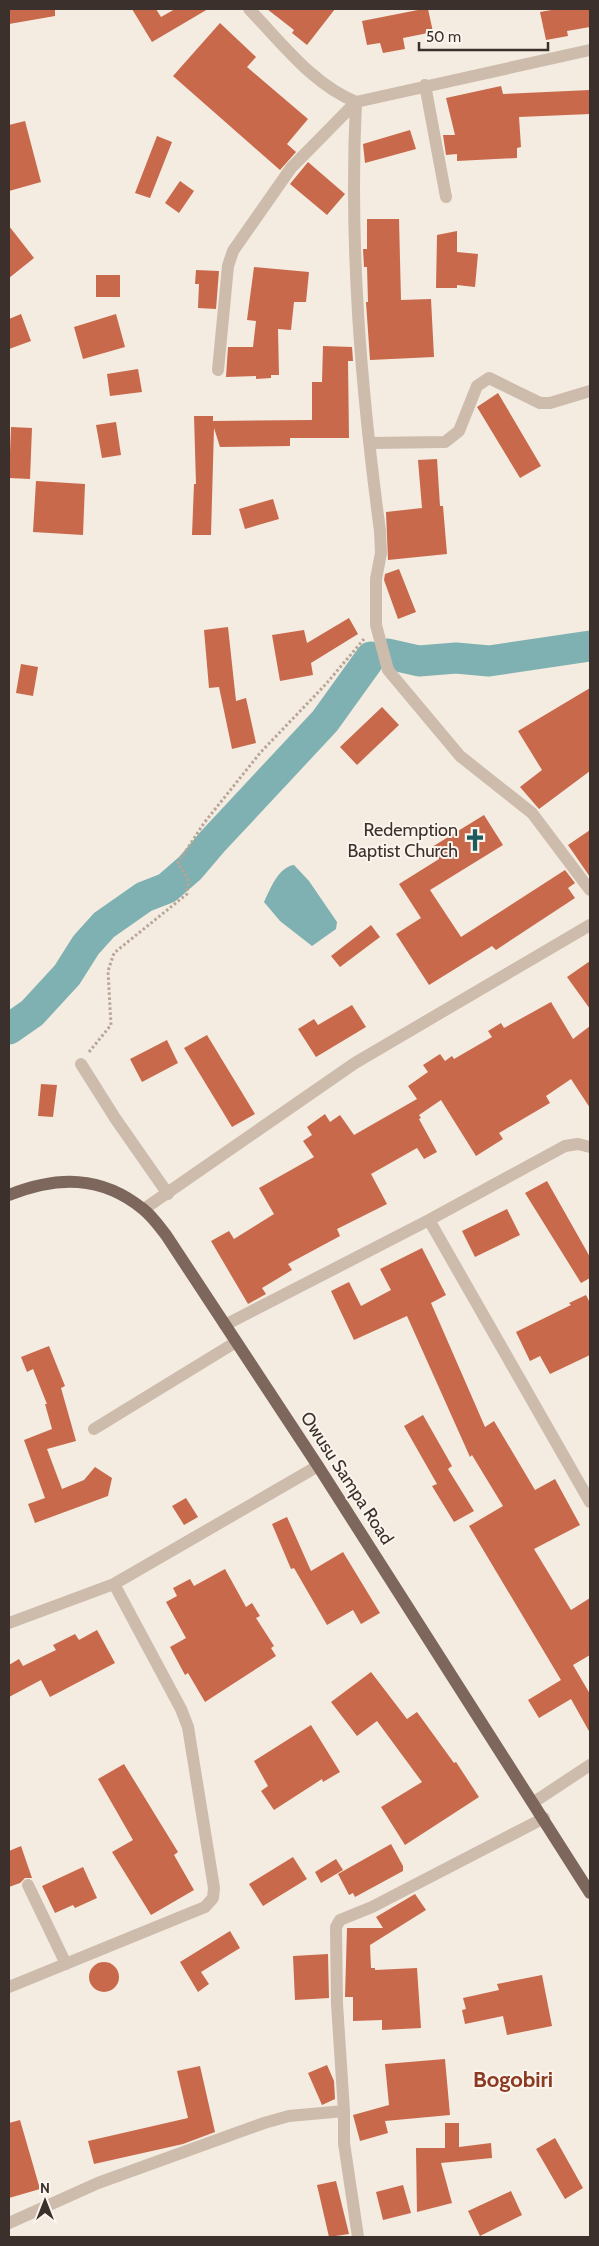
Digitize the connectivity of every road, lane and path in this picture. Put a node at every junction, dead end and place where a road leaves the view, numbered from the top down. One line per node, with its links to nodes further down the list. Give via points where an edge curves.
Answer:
1 (249, 9): 4 (street, via 316,79 330,90)
2 (590, 50): 3 (street)
3 (425, 85): 4 (street); 5 (street)
4 (356, 102): 6 (street, via 290,168 233,251 228,266); 8 (street, via 356,259)
5 (446, 197)
6 (218, 370)
7 (590, 391): 8 (street, via 540,403 489,378 477,386 459,431 445,442)
8 (370, 443): 9 (street, via 381,553 376,579)
9 (376, 625): 10 (street, via 388,670 420,710 460,756 532,814); 12 (path, via 326,684 260,753 204,823 178,863 188,879 187,894 114,954 108,971 111,1025)
10 (590, 890)
11 (590, 926): 14 (street, via 356,1063)
12 (81, 1064): 14 (street)
13 (590, 1147): 17 (street, via 578,1144 565,1146)
14 (168, 1194): 16 (street)
15 (9, 1195): 16 (main road, Owusu Sampa Road, via 31,1186 64,1180 93,1183 117,1192)
16 (144, 1209): 18 (main road, Owusu Sampa Road, via 166,1235)
17 (430, 1220): 18 (street); 22 (street)
18 (225, 1325): 19 (main road, Owusu Sampa Road)
19 (236, 1342): 20 (street); 21 (main road, Owusu Sampa Road)
20 (94, 1429)
21 (318, 1466): 23 (street); 26 (main road, Owusu Sampa Road)
22 (590, 1502)
23 (114, 1584): 24 (street); 30 (street, via 188,1727 213,1898 205,1907)
24 (9, 1623)
25 (590, 1765): 26 (street)
26 (534, 1802): 27 (main road, Owusu Sampa Road)
27 (544, 1818): 29 (main road, Owusu Sampa Road); 32 (street, via 340,1920 336,1927 337,2004)
28 (28, 1885): 30 (street)
29 (590, 1893)
30 (66, 1964): 31 (street)
31 (9, 1987)
32 (344, 2111): 33 (street, via 288,2116 264,2123 98,2183); 34 (street, via 344,2143)
33 (9, 2223)
34 (358, 2237)

